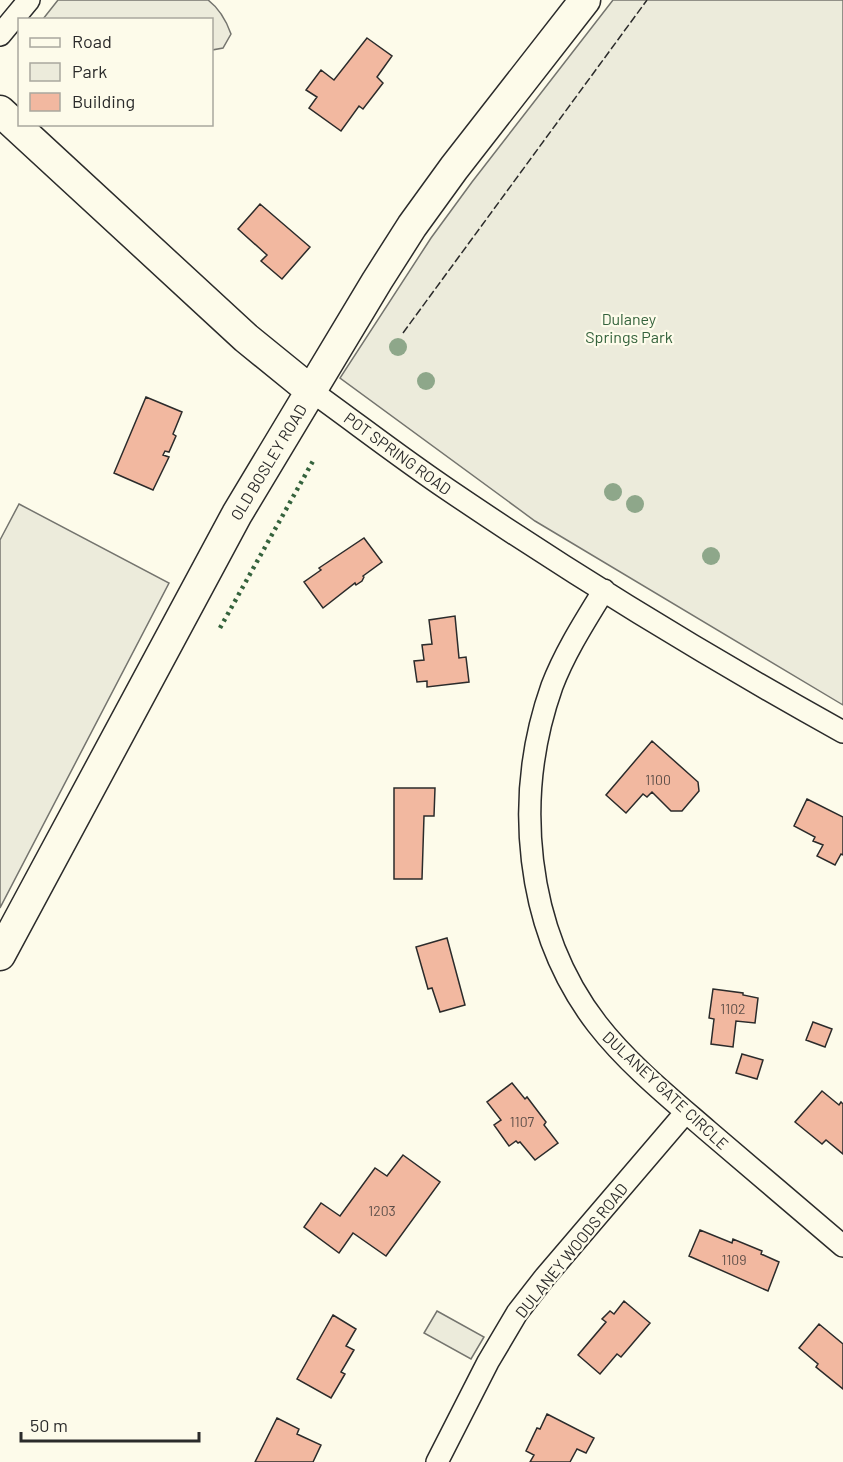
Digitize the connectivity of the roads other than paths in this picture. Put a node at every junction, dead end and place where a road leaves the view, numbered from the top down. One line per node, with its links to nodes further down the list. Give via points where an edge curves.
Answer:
1 (29, 0): 3 (street)
2 (585, 0): 5 (street, OLD BOSLEY ROAD, via 412,226)
3 (0, 35)
4 (0, 111): 5 (street, POT SPRING ROAD, via 246,338)
5 (310, 390): 6 (street, POT SPRING ROAD, via 447,489); 8 (street, OLD BOSLEY ROAD, via 237,514)
6 (604, 590): 7 (street, POT SPRING ROAD); 9 (street, DULANEY GATE CIRCLE, via 570,647 539,727 530,780 533,869 543,914 573,987 622,1053)
7 (843, 732)
8 (0, 955)
9 (686, 1112): 10 (street, DULANEY GATE CIRCLE); 11 (street, DULANEY WOODS ROAD, via 517,1313)
10 (843, 1246)
11 (437, 1462)

